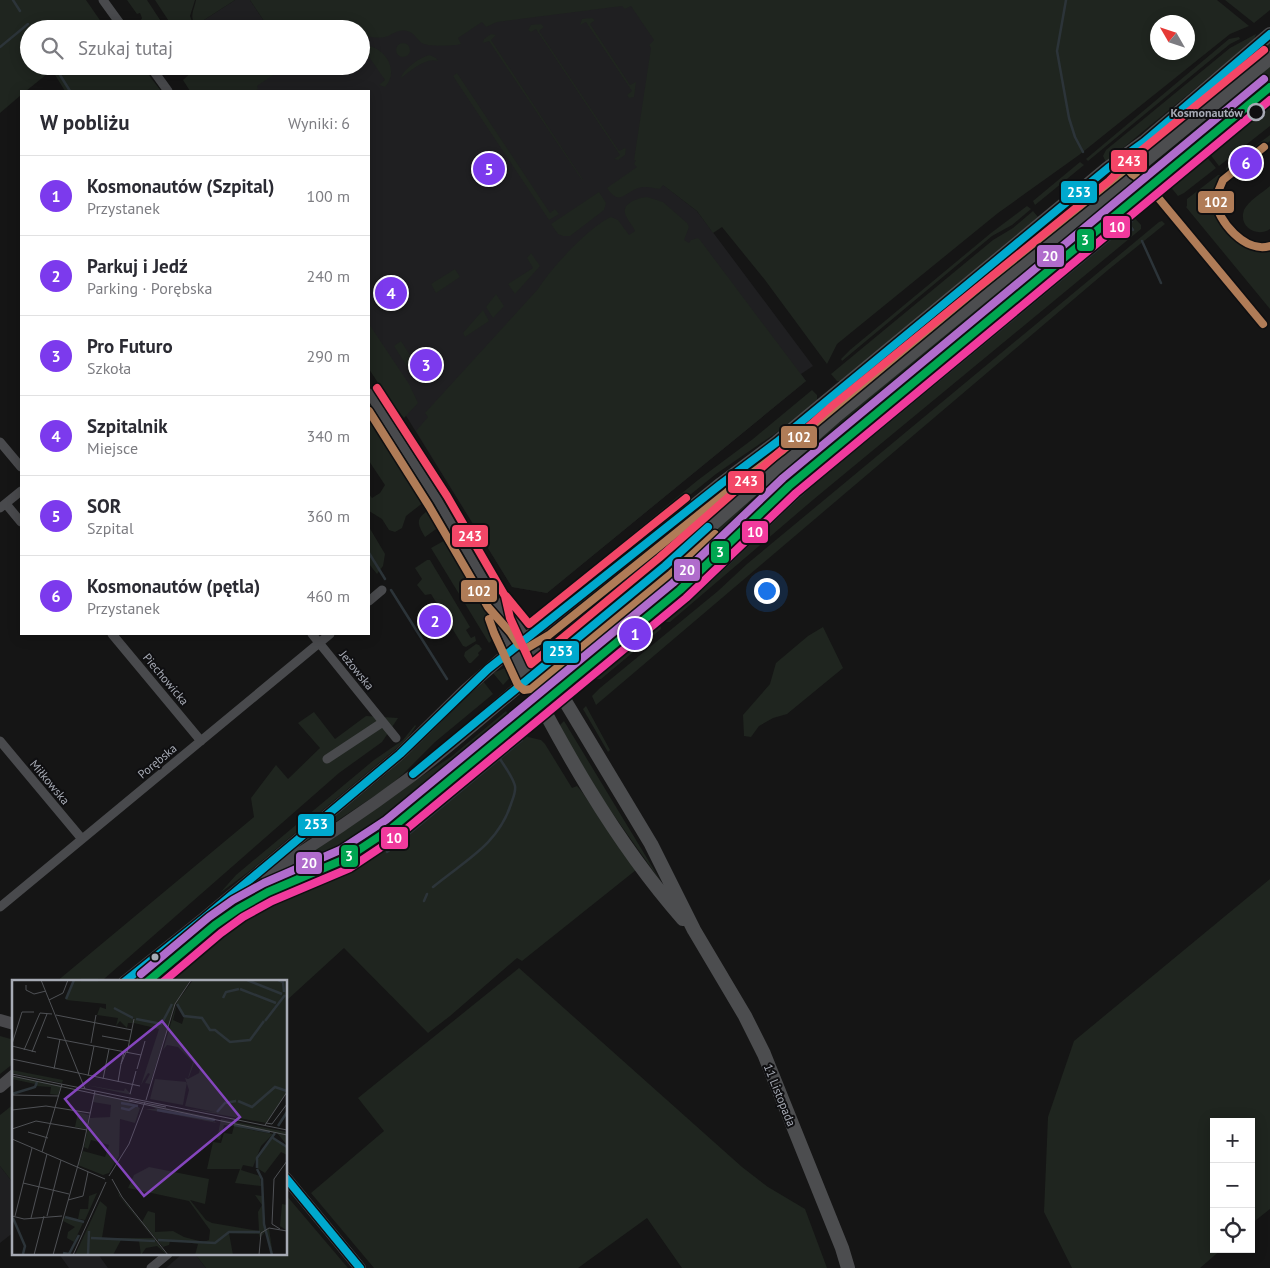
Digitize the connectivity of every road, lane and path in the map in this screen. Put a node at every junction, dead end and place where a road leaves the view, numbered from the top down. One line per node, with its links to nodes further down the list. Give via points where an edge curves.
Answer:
1 (103, 0): 2 (street)
2 (117, 20)
3 (1270, 34): 19 (main road, via 1159,130 1108,168 784,436)
4 (1270, 58): 22 (main road, via 838,414)
5 (156, 75): 6 (street)
6 (167, 90)
7 (370, 395): 15 (street, via 438,501)
8 (0, 442): 9 (street)
9 (20, 466)
10 (20, 492): 11 (street)
11 (3, 506): 12 (street)
12 (20, 521)
13 (382, 590): 14 (street)
14 (370, 600)
15 (496, 601): 19 (street); 21 (street, via 500,621)
16 (113, 635): 27 (street, Piechowicka)
17 (313, 635): 20 (street, Jeżowska)
18 (329, 635): 20 (street, Porębska)
19 (526, 638): 21 (main road); 22 (main road, 11 Listopada)
20 (319, 643): 24 (street, Jeżowska); 27 (street, Porębska)
21 (512, 649): 23 (main road, 11 Listopada); 30 (main road, via 400,754)
22 (544, 666): 23 (main road); 32 (main road, 11 Listopada, via 651,844)
23 (527, 680): 30 (main road, via 386,795); 32 (main road, 11 Listopada, via 602,810 658,890)
24 (383, 722): 25 (street, Jeżowska); 28 (street)
25 (396, 738)
26 (0, 741): 29 (street, Miłkowska)
27 (200, 741): 29 (street, Porębska)
28 (327, 759)
29 (82, 839): 31 (street, Porębska)
30 (230, 896): 33 (main road)
31 (0, 907)
32 (694, 930): 40 (main road, 11 Listopada, via 764,1054)
33 (126, 980)
34 (12, 1077): 35 (main road)
35 (0, 1087)
36 (288, 1180): 39 (main road)
37 (166, 1256): 38 (street)
38 (151, 1268)
39 (360, 1268)
40 (848, 1268)

